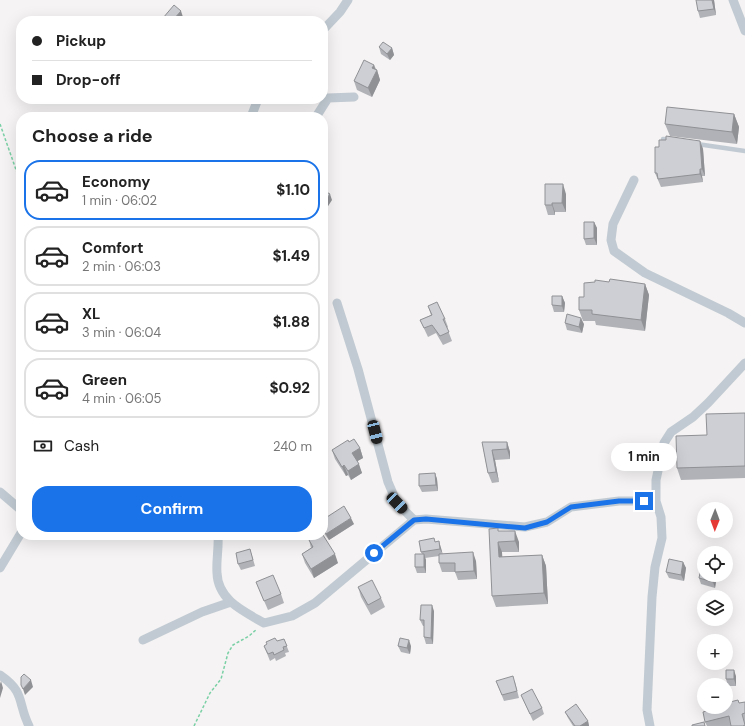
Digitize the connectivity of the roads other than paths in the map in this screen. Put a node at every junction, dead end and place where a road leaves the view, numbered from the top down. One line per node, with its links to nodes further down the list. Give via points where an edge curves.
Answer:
1 (348, 0): 3 (street)
2 (733, 0): 4 (street)
3 (328, 25)
4 (745, 31)
5 (354, 96): 6 (street)
6 (328, 98)
7 (663, 139): 8 (lane)
8 (678, 141)
9 (693, 143): 10 (lane)
10 (745, 151)
11 (634, 180): 13 (street, via 613,224 611,240 614,251 645,274 728,312)
12 (337, 303): 18 (street, via 358,369 388,482 397,503)
13 (745, 323)
14 (745, 363): 16 (street, via 693,417 671,432 664,443 656,480)
15 (0, 492): 17 (street)
16 (656, 501): 18 (street, via 619,501 571,507 547,522 525,528); 26 (street, via 661,517 662,538 655,567 652,597 648,710)
17 (16, 506)
18 (414, 520): 22 (street, via 315,603 292,616 264,623)
19 (16, 540): 21 (street)
20 (218, 540): 22 (street, via 218,582 223,594)
21 (0, 568)
22 (231, 602): 23 (street, via 202,612)
23 (143, 640)
24 (0, 675): 25 (street, via 11,682 21,697)
25 (29, 726)
26 (650, 726)

